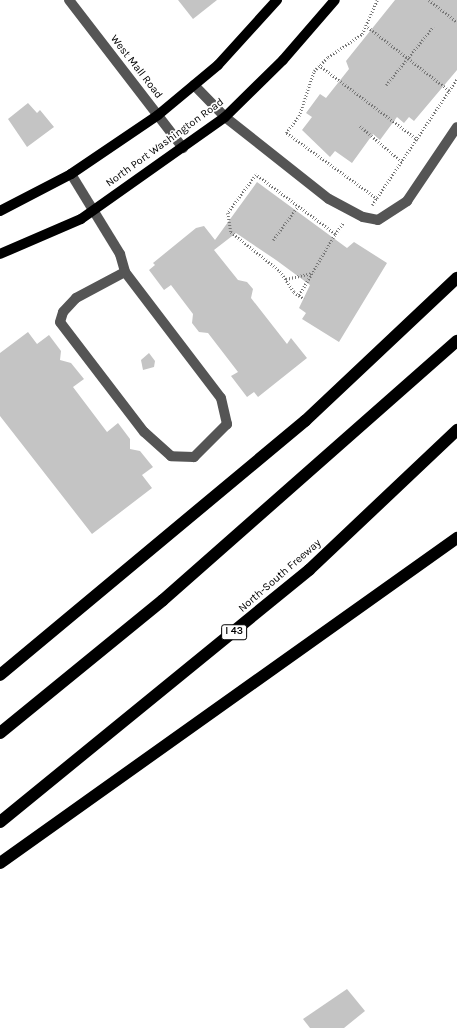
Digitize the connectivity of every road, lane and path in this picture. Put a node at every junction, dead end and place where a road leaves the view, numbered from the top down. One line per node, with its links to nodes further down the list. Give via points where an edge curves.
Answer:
1 (69, 0): 15 (street, West Mall Road)
2 (277, 0): 12 (main road, via 218,65)
3 (335, 0): 16 (main road, North Port Washington Road, via 283,60)
4 (377, 0): 7 (path)
5 (429, 0): 6 (path)
6 (457, 22)
7 (368, 27): 9 (path); 10 (path)
8 (433, 27): 9 (path)
9 (408, 58): 13 (path); 14 (path)
10 (319, 65): 19 (path); 23 (path, via 307,84 299,116 286,133)
11 (457, 79): 14 (path)
12 (194, 85): 15 (main road); 16 (street)
13 (386, 85)
14 (450, 91): 19 (path)
15 (158, 115): 20 (street, West Mall Road); 22 (main road)
16 (224, 117): 20 (main road, North Port Washington Road); 27 (street, via 329,199)
17 (360, 126): 21 (path)
18 (457, 127): 27 (street, via 407,201 378,220)
19 (418, 140): 21 (path)
20 (184, 148): 25 (main road, North Port Washington Road)
21 (402, 162): 23 (path)
22 (71, 174): 25 (street); 26 (main road)
23 (377, 199): 27 (path)
24 (298, 206): 28 (path); 31 (path, via 336,234); 33 (path, via 256,175 228,213 231,232 280,271)
25 (94, 210): 29 (main road, North Port Washington Road); 30 (street, via 120,254)
26 (0, 211)
27 (363, 217)
28 (273, 240)
29 (0, 254)
30 (125, 272): 30 (street, via 221,398 227,424 194,457 171,456 144,432 60,322 63,312 76,298)
31 (313, 273): 33 (path); 34 (path)
32 (457, 278): 39 (highway, via 305,421)
33 (286, 279): 34 (path)
34 (299, 296): 35 (path)
35 (304, 299)
36 (457, 341): 40 (highway, via 163,600)
37 (457, 430): 41 (highway, North-South Freeway / I 43, via 309,570)
38 (457, 538): 42 (highway)
39 (0, 675)
40 (0, 733)
41 (0, 822)
42 (0, 863)

